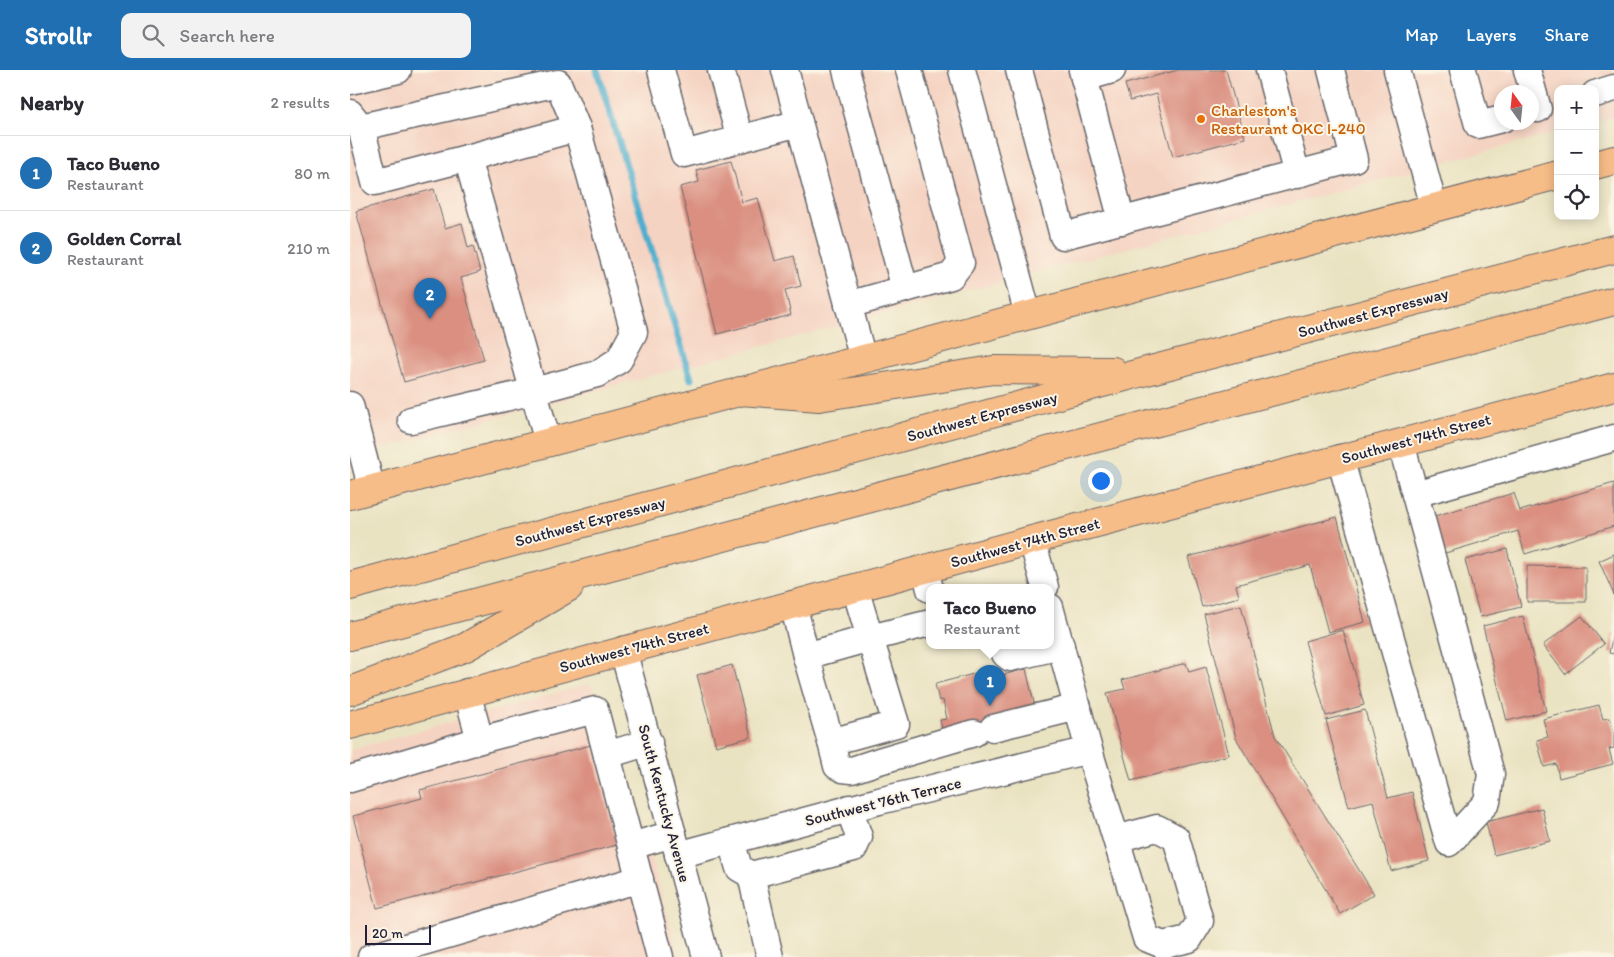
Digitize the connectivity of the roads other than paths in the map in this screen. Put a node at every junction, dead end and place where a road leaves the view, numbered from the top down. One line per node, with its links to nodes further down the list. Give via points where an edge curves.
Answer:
1 (398, 70): 16 (street)
2 (661, 70): 24 (street, via 684,154)
3 (721, 70): 24 (street)
4 (785, 70): 22 (street)
5 (846, 70): 33 (street)
6 (909, 70): 33 (street, via 961,263 951,276)
7 (962, 70): 36 (street)
8 (1019, 70): 31 (street, via 1063,236)
9 (1112, 70): 15 (street)
10 (1269, 70): 28 (street)
11 (1331, 70): 28 (street, via 1354,159)
12 (1397, 70): 30 (street)
13 (1463, 70): 21 (street, via 1478,125)
14 (1527, 70): 19 (street)
15 (1083, 74): 31 (street)
16 (350, 82)
17 (1614, 88): 18 (street)
18 (1599, 93)
19 (1542, 108)
20 (356, 120): 23 (street, via 558,83); 25 (street, via 375,182)
21 (1494, 121)
22 (799, 123): 24 (street); 35 (street)
23 (576, 128): 25 (street); 40 (street, via 634,332 619,360 597,374)
24 (740, 139)
25 (467, 158): 40 (street)
26 (1614, 160): 27 (main road)
27 (1599, 164)
28 (1297, 175): 31 (street)
29 (1554, 175): 30 (main road)
30 (1434, 207): 36 (main road)
31 (1122, 221)
32 (1614, 249): 38 (main road, Southwest Expressway)
33 (905, 289): 35 (street)
34 (1614, 301): 52 (main road)
35 (848, 305): 37 (street)
36 (1028, 315): 37 (main road)
37 (863, 359): 41 (main road)
38 (1147, 371): 41 (main road, via 993,370 819,397); 55 (main road, Southwest Expressway)
39 (1614, 386): 47 (main road, Southwest 74th Street)
40 (534, 391): 43 (street); 46 (street)
41 (740, 391): 46 (main road)
42 (350, 405): 44 (street)
43 (411, 420)
44 (353, 431): 49 (street)
45 (1614, 438): 50 (street)
46 (548, 442): 49 (main road)
47 (1400, 443): 48 (main road, Southwest 74th Street); 50 (street)
48 (1340, 458): 50 (street, via 1449,843 1486,802 1491,774); 51 (main road, Southwest 74th Street)
49 (361, 492)
50 (1415, 494)
51 (1032, 540): 53 (main road, Southwest 74th Street); 54 (street)
52 (601, 569): 60 (main road); 68 (main road, via 466,647)
53 (928, 579): 56 (main road, Southwest 74th Street)
54 (1044, 584)
55 (350, 586)
56 (856, 588): 57 (main road, Southwest 74th Street); 61 (street)
57 (793, 604): 66 (main road, Southwest 74th Street); 67 (street)
58 (926, 623): 61 (street)
59 (1054, 623): 62 (street)
60 (350, 636)
61 (870, 638): 67 (street); 74 (street, via 896,724)
62 (1060, 646): 63 (street); 70 (street)
63 (1054, 647)
64 (1003, 649): 65 (street, via 1010,658)
65 (1048, 649)
66 (623, 650): 69 (main road, Southwest 74th Street); 73 (street, South Kentucky Avenue)
67 (806, 656): 74 (street)
68 (350, 691)
69 (467, 692): 71 (main road, Southwest 74th Street); 72 (street)
70 (1078, 707): 74 (street, via 852,770 837,766); 75 (street)
71 (350, 725)
72 (480, 740): 76 (street, via 595,710); 77 (street)
73 (649, 742): 76 (street); 82 (street, South Kentucky Avenue)
74 (831, 742)
75 (1089, 750): 78 (street, Southwest 76th Terrace); 80 (street)
76 (607, 755): 83 (street)
77 (350, 779)
78 (850, 808): 79 (street, Southwest 76th Terrace); 84 (street, via 859,837 854,848)
79 (790, 825): 81 (street, Southwest 76th Terrace); 84 (street)
80 (1116, 839)
81 (731, 840): 82 (street, Southwest 76th Terrace); 85 (street, via 739,868)
82 (676, 845): 83 (street, Southwest 76th Terrace); 89 (street, South Kentucky Avenue)
83 (631, 846): 86 (street)
84 (800, 862): 85 (street)
85 (751, 875): 90 (street)
86 (640, 879): 87 (street); 88 (street)
87 (371, 957)
88 (660, 957)
89 (706, 957)
90 (770, 957)

